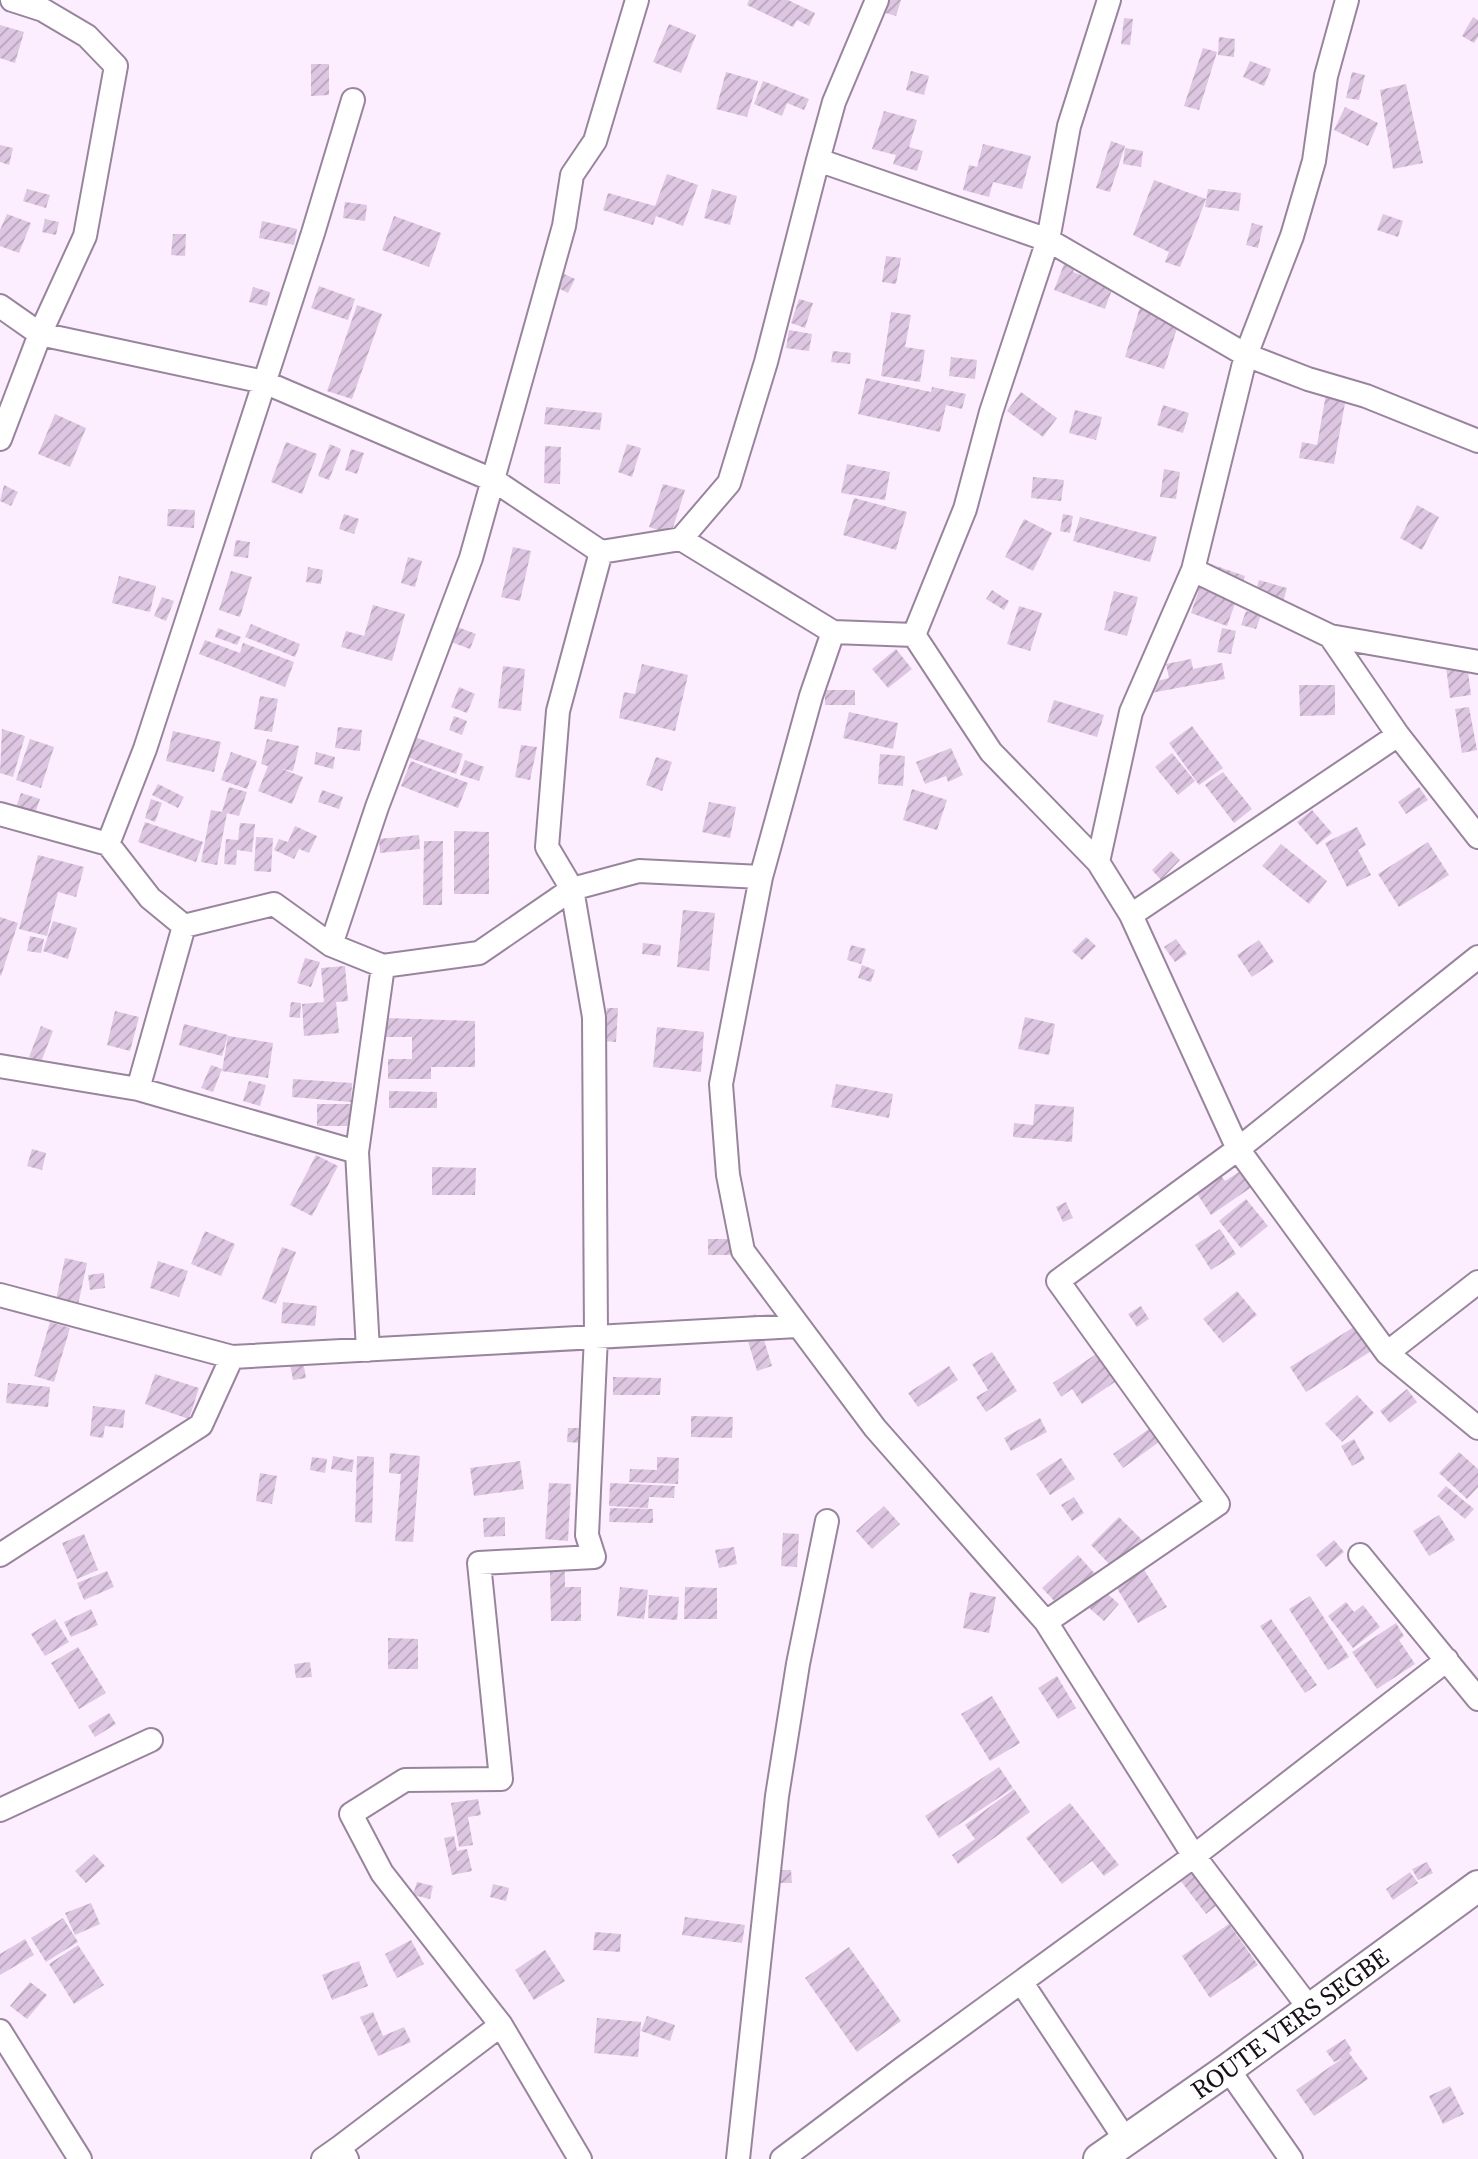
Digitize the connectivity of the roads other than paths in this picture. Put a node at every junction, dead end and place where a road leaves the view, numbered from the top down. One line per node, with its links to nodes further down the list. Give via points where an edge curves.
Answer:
1 (12, 0): 6 (street)
2 (637, 0): 16 (street, via 595,141 572,175 564,226)
3 (877, 0): 8 (street, via 834,102)
4 (1109, 0): 9 (street, via 1069,126)
5 (1347, 0): 12 (street, via 1326,76 1314,161 1292,236)
6 (43, 5): 11 (street, via 87,36 116,66 85,236)
7 (353, 100): 13 (street)
8 (818, 160): 9 (street); 17 (street, via 729,483)
9 (1048, 240): 12 (street); 21 (street, via 965,509)
10 (0, 306): 11 (street)
11 (40, 334): 13 (street); 14 (street)
12 (1246, 355): 15 (street); 19 (street)
13 (264, 382): 16 (street); 27 (street, via 145,749)
14 (0, 439)
15 (1478, 441)
16 (495, 481): 18 (street); 33 (street)
17 (681, 539): 18 (street); 20 (street)
18 (601, 552): 30 (street, via 558,711 547,847)
19 (1193, 570): 22 (street); 28 (street, via 1131,712)
20 (833, 632): 21 (street); 29 (street)
21 (914, 635): 28 (street, via 991,752)
22 (1330, 636): 23 (street); 24 (street)
23 (1478, 662)
24 (1398, 735): 26 (street); 31 (street)
25 (0, 814): 27 (street)
26 (1478, 837)
27 (108, 844): 32 (street, via 150,898)
28 (1098, 862): 31 (street)
29 (761, 877): 30 (street, via 639,871); 42 (street, via 721,1084 728,1175 743,1251)
30 (572, 889): 35 (street, via 479,953); 43 (street, via 594,1017)
31 (1131, 915): 38 (street)
32 (184, 926): 33 (street, via 274,904); 37 (street)
33 (331, 945): 35 (street)
34 (1478, 957): 38 (street)
35 (383, 966): 39 (street)
36 (0, 1066): 37 (street)
37 (138, 1089): 39 (street)
38 (1238, 1149): 45 (street); 51 (street, via 1058,1281 1218,1504)
39 (357, 1152): 44 (street)
40 (1478, 1282): 45 (street)
41 (0, 1295): 46 (street)
42 (797, 1326): 43 (street); 51 (street, via 875,1428)
43 (596, 1336): 44 (street); 60 (street, via 587,1535 594,1557 479,1563 501,1779 405,1780 351,1814 382,1873)
44 (368, 1350): 46 (street)
45 (1387, 1353): 47 (street)
46 (232, 1357): 49 (street, via 201,1425)
47 (1478, 1428)
48 (827, 1521): 67 (street, via 777,1796)
49 (0, 1555)
50 (1360, 1555): 52 (street)
51 (1046, 1622): 56 (street)
52 (1447, 1660): 53 (street); 56 (street)
53 (1478, 1699)
54 (151, 1740): 55 (street)
55 (0, 1810)
56 (1194, 1856): 58 (street); 59 (street)
57 (1478, 1886): 59 (main road, ROUTE VERS SEGBE)
58 (1022, 1983): 63 (street); 68 (street)
59 (1310, 2009): 62 (main road, ROUTE VERS SEGBE)
60 (501, 2025): 64 (street); 66 (street)
61 (0, 2031): 65 (street)
62 (1228, 2069): 63 (main road, ROUTE VERS SEGBE); 70 (street)
63 (1125, 2139): 69 (main road, ROUTE VERS SEGBE)
64 (337, 2155)
65 (80, 2159)
66 (580, 2159)
67 (738, 2159)
68 (782, 2159)
69 (1099, 2159)
70 (1291, 2159)

